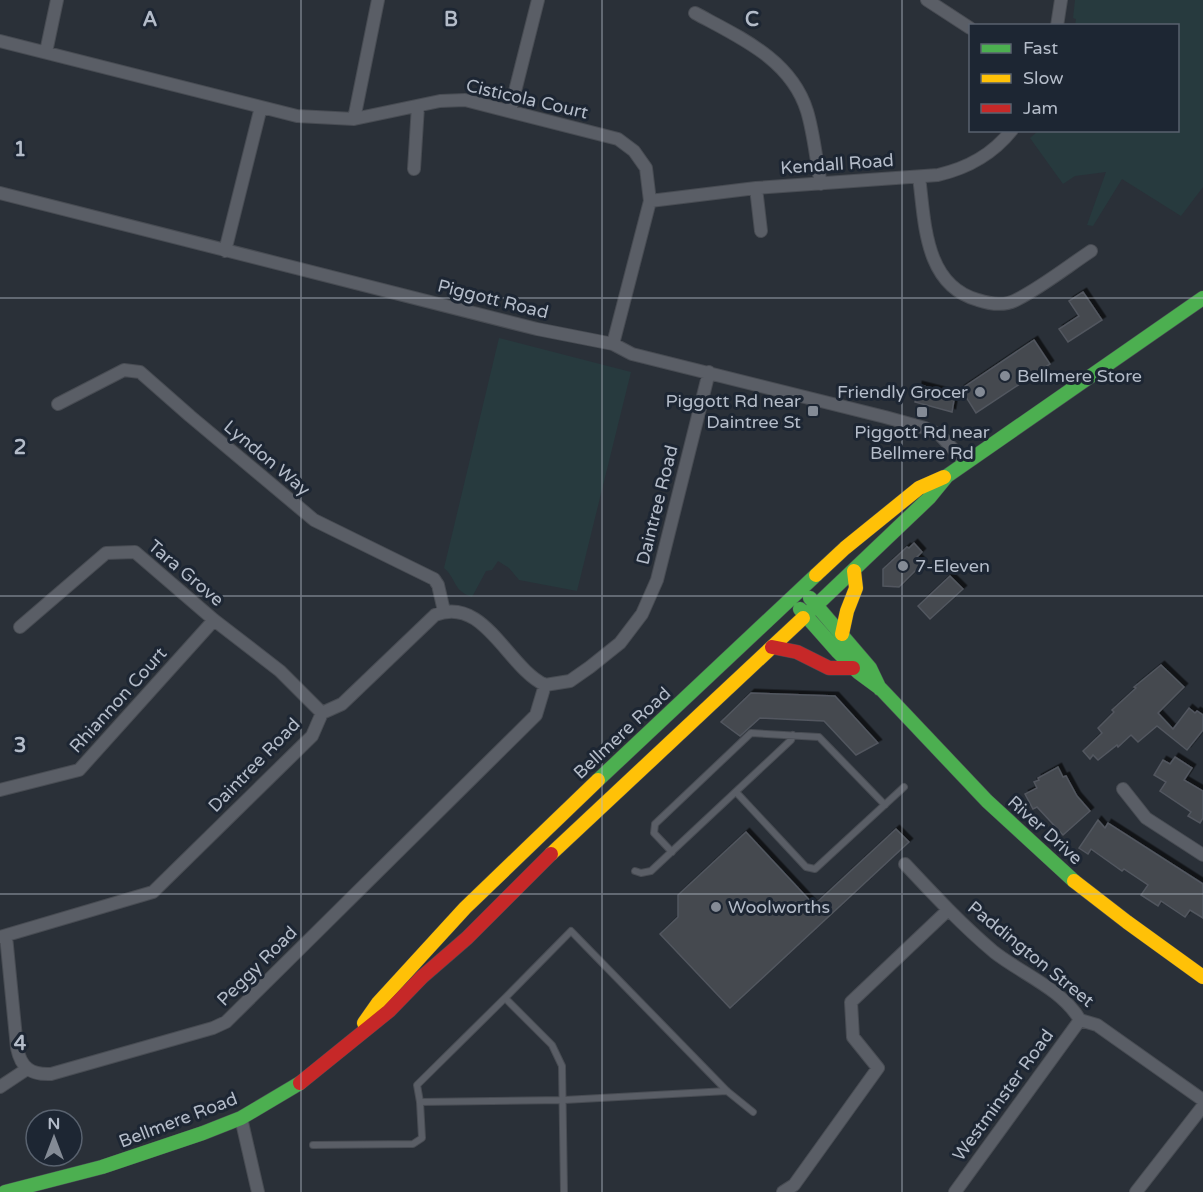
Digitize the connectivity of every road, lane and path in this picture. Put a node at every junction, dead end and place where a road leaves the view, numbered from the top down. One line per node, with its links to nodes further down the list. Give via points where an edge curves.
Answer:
1 (57, 0): 10 (street)
2 (378, 0): 14 (street)
3 (538, 0): 13 (street)
4 (927, 0): 8 (street)
5 (1061, 0): 7 (street)
6 (695, 13): 18 (street, via 764,51 790,78 807,110)
7 (1057, 24)
8 (969, 27)
9 (0, 41): 10 (street, Cisticola Court)
10 (46, 52): 12 (street, Cisticola Court)
11 (418, 106): 13 (street, Cisticola Court, via 465,100); 14 (street, Cisticola Court); 16 (street)
12 (261, 107): 14 (street, Cisticola Court, via 297,116); 23 (street)
13 (510, 111): 21 (street, Cisticola Court, via 618,139 634,151 646,168)
14 (354, 119)
15 (1010, 132): 17 (street, Kendall Road, via 1001,144 968,166)
16 (414, 169)
17 (919, 177): 18 (street, Kendall Road); 24 (street, via 928,245 942,277 964,297 992,304 1016,301)
18 (821, 184): 19 (street, Kendall Road)
19 (756, 188): 21 (street, Kendall Road); 22 (street)
20 (0, 193): 23 (street, Piggott Road)
21 (650, 201): 26 (street, Cisticola Court)
22 (761, 231)
23 (225, 251): 26 (street, Piggott Road, via 537,330)
24 (1091, 251)
25 (1203, 298): 29 (street, Bellmere Road)
26 (613, 344): 27 (street, Piggott Road, via 632,354)
27 (709, 372): 29 (street, Piggott Road, via 925,428 940,435); 42 (street, Daintree Road, via 657,580 642,614 620,643 590,667 570,681)
28 (58, 405): 35 (street, Lyndon Way, via 124,370 141,372 314,520 434,579)
29 (964, 462): 30 (street, Bellmere Road)
30 (947, 476): 31 (street, Bellmere Road); 32 (street, Bellmere Road, via 919,488)
31 (854, 571): 34 (street, Bellmere Road); 39 (street, via 856,588)
32 (801, 588): 33 (street, Bellmere Road); 34 (street, River Drive)
33 (790, 599): 36 (street, River Drive); 60 (street, Bellmere Road, via 465,908 378,1003)
34 (816, 606): 36 (street, Bellmere Road); 39 (street, River Drive)
35 (444, 611): 42 (street, via 464,612 481,622 528,675); 44 (street, Daintree Road, via 435,615 342,704)
36 (806, 616): 40 (street, Bellmere Road); 41 (street, River Drive)
37 (214, 620): 38 (street, Tara Grove, via 135,552 106,553); 44 (street, Tara Grove, via 280,671); 48 (street, Rhiannon Court, via 80,770)
38 (20, 627)
39 (842, 634): 43 (street, River Drive, via 870,668)
40 (772, 647): 41 (street, via 797,652 829,668); 60 (street, Bellmere Road, via 568,837 467,938)
41 (853, 668): 43 (street, River Drive)
42 (545, 685): 61 (street, Peggy Road, via 536,715 226,1022 51,1074 38,1075)
43 (880, 689): 57 (street, River Drive, via 985,800 1054,865)
44 (322, 714): 56 (street, Daintree Road, via 312,736 153,892)
45 (793, 735): 49 (lane); 50 (lane, via 819,737); 51 (lane, via 748,734 655,824 654,833)
46 (904, 788): 50 (lane)
47 (1123, 789): 52 (street, via 1146,818)
48 (0, 790)
49 (736, 792): 50 (lane, via 811,869 819,867); 51 (lane)
50 (885, 805)
51 (672, 852): 54 (lane, via 651,871)
52 (1203, 855)
53 (905, 864): 55 (street, Paddington Street)
54 (635, 871)
55 (948, 910): 59 (street, Paddington Street, via 995,953 1072,1006); 74 (street, via 850,1002 853,1037 878,1068 794,1185)
56 (3, 936): 61 (street, via 17,1048)
57 (1203, 977)
58 (505, 998): 63 (lane, via 571,931); 64 (lane, via 552,1045 562,1066); 66 (lane, via 417,1085)
59 (1080, 1020): 65 (street, Paddington Street, via 1097,1025); 75 (street, Westminster Road)
60 (347, 1046): 69 (street, Bellmere Road, via 304,1081)
61 (27, 1069): 62 (street)
62 (0, 1087)
63 (727, 1091): 64 (lane); 68 (lane)
64 (564, 1100): 66 (lane); 73 (lane)
65 (1203, 1100)
66 (420, 1102): 70 (lane, via 422,1138 413,1144)
67 (1203, 1106): 76 (street)
68 (753, 1112)
69 (241, 1118): 71 (street, Bellmere Road, via 102,1167); 72 (street)
70 (313, 1145)
71 (5, 1192)
72 (258, 1192)
73 (564, 1192)
74 (783, 1192)
75 (955, 1192)
76 (1136, 1192)

